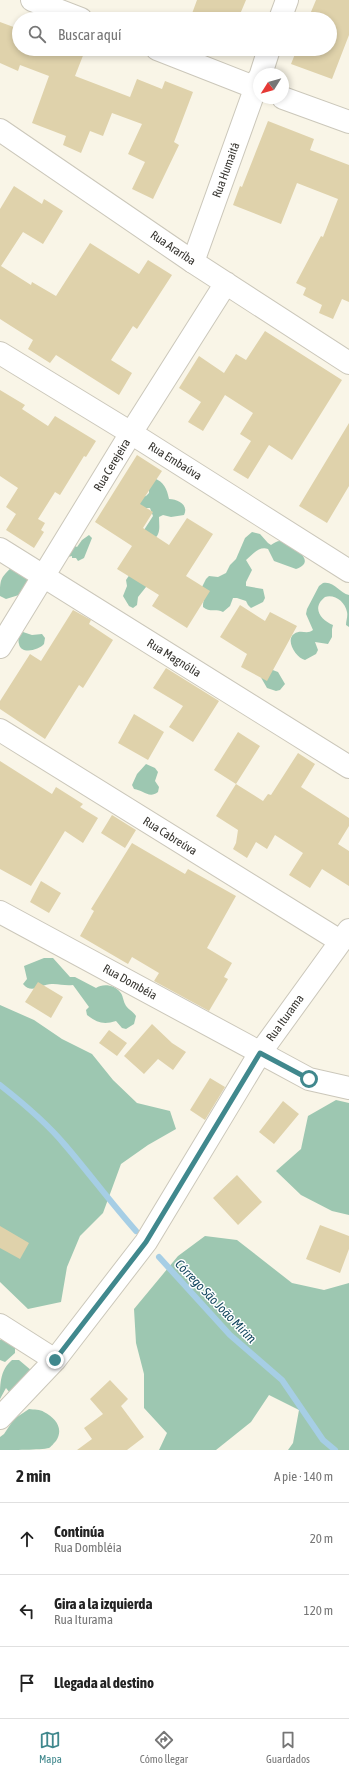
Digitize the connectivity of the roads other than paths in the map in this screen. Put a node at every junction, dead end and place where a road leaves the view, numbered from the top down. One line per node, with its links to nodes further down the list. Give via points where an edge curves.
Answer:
1 (32, 0): 3 (street)
2 (287, 0): 4 (street)
3 (63, 12)
4 (283, 12)
5 (179, 56): 8 (street)
6 (268, 56): 7 (street, Rua Humaitá)
7 (264, 68)
8 (253, 80)
9 (253, 98): 13 (street, Rua Humaitá)
10 (289, 100): 11 (street)
11 (349, 122)
12 (0, 130): 13 (street, Rua Araríba)
13 (193, 262): 14 (street, Rua Araríba)
14 (226, 283): 16 (street, Rua Araríba); 17 (street, Rua Cerejeira)
15 (0, 353): 17 (street, Rua Embaúva)
16 (349, 364)
17 (131, 433): 19 (street, Rua Embaúva); 20 (street, Rua Cerejeira)
18 (0, 549): 20 (street, Rua Magnólia)
19 (349, 571)
20 (44, 577): 21 (street, Rua Cerejeira); 23 (street, Rua Magnólia)
21 (0, 647)
22 (0, 730): 25 (street, Rua Cabreúva)
23 (349, 767)
24 (0, 912): 26 (street, Rua Dombéia)
25 (345, 936): 26 (street, Rua Iturama)
26 (260, 1053): 27 (street, Rua Dombéia, via 309,1079); 29 (street, Rua Iturama, via 146,1242)
27 (349, 1088)
28 (0, 1325): 29 (street)
29 (55, 1360): 30 (street, Rua Iturama)
30 (0, 1418)

